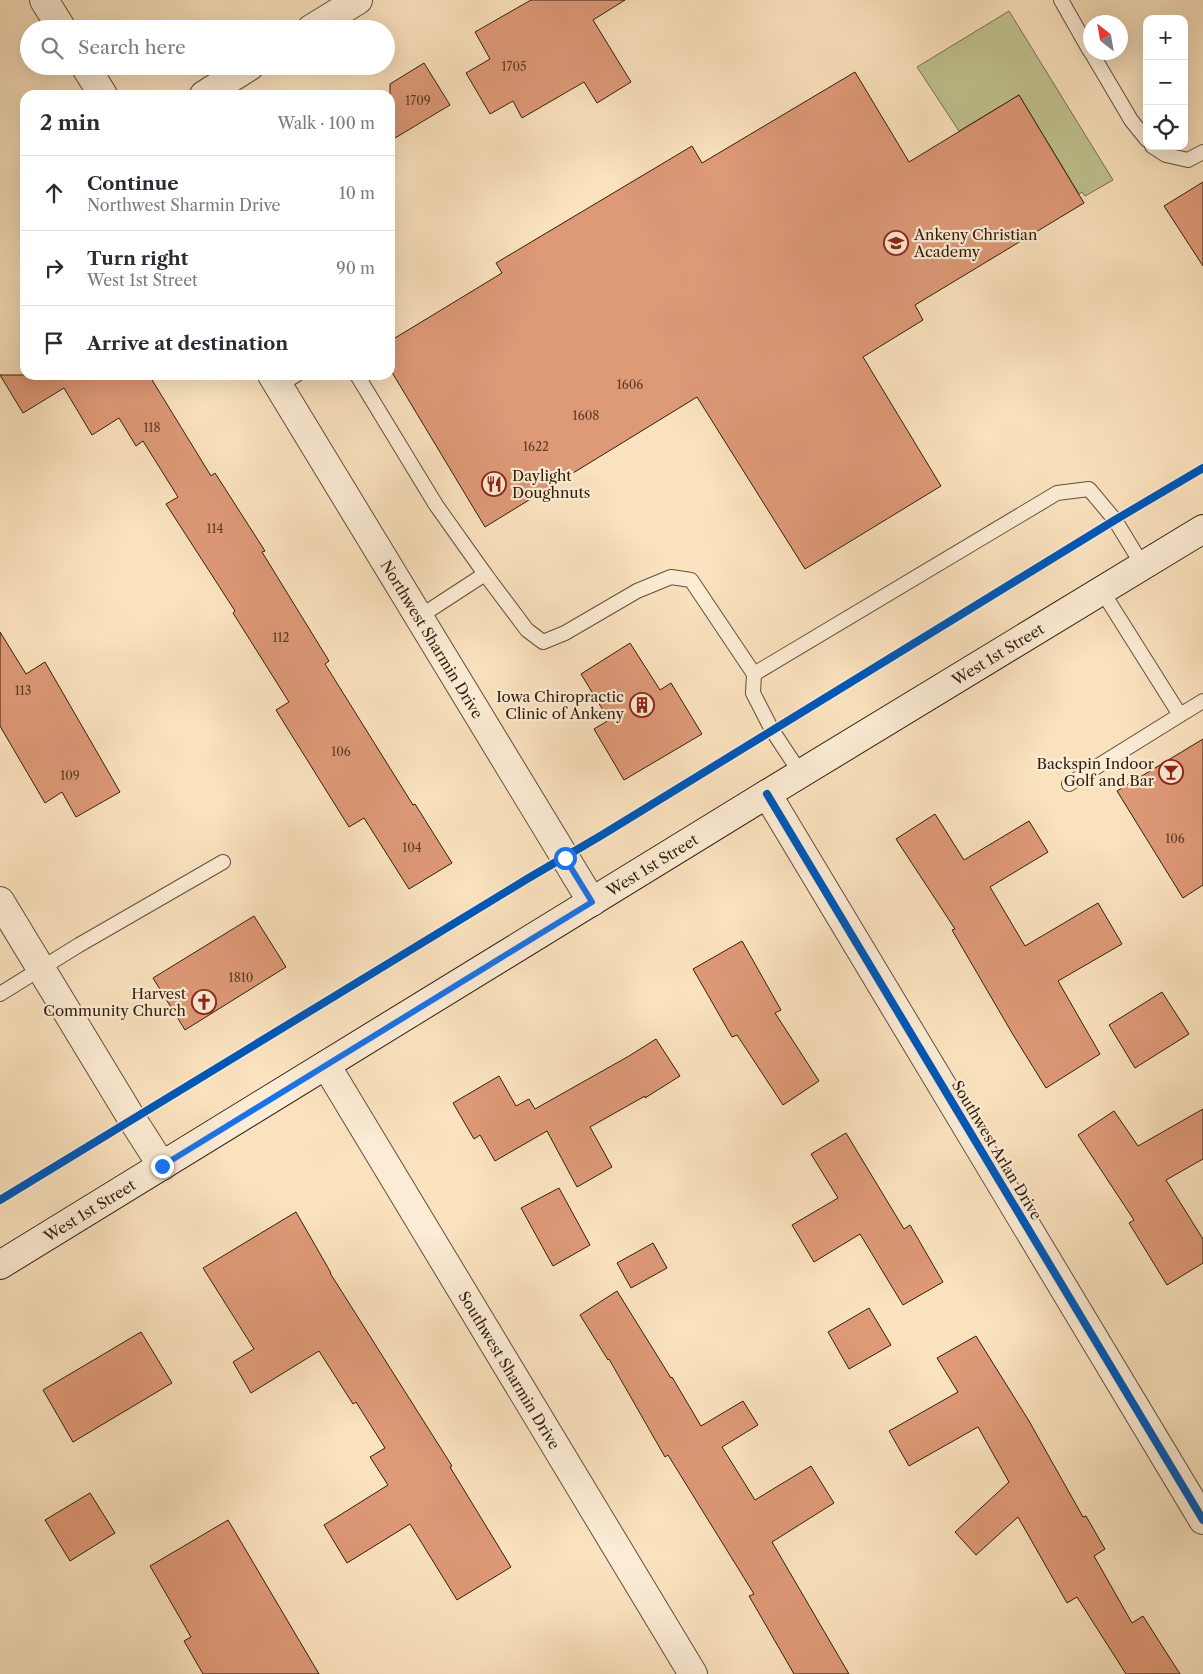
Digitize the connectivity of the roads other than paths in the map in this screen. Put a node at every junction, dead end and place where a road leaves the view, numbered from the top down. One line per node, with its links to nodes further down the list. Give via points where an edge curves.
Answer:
1 (44, 0): 4 (street)
2 (358, 0): 5 (street)
3 (1061, 0): 6 (lane)
4 (56, 20)
5 (326, 20)
6 (1083, 38)
7 (1096, 60): 12 (lane)
8 (91, 75): 10 (street)
9 (236, 75): 11 (street)
10 (100, 90)
11 (212, 90)
12 (1143, 135)
13 (1158, 150): 14 (lane, via 1188,160)
14 (1203, 152)
15 (283, 380): 21 (street, Northwest Sharmin Drive)
16 (360, 380): 19 (lane, via 436,505)
17 (1203, 530): 18 (street, West 1st Street)
18 (1143, 566): 20 (street, West 1st Street); 22 (lane, via 1115,520 1089,489 1057,493)
19 (485, 574): 21 (lane); 22 (lane, via 527,630 543,642 671,577 691,580)
20 (1102, 591): 24 (lane); 25 (street, West 1st Street)
21 (419, 617): 30 (street, Northwest Sharmin Drive)
22 (754, 674): 25 (lane, via 753,693 772,730)
23 (1203, 701): 24 (lane)
24 (1180, 715): 26 (lane)
25 (801, 774): 27 (street, West 1st Street)
26 (1069, 784)
27 (767, 794): 30 (street, West 1st Street); 36 (street, Southwest Arlan Drive)
28 (223, 862): 31 (lane)
29 (0, 901): 31 (street)
30 (592, 902): 33 (street, West 1st Street)
31 (41, 969): 32 (lane); 34 (street)
32 (0, 994)
33 (326, 1065): 34 (street, West 1st Street); 37 (street, Southwest Sharmin Drive)
34 (162, 1166): 35 (street, West 1st Street)
35 (0, 1265)
36 (1203, 1520)
37 (693, 1674)

